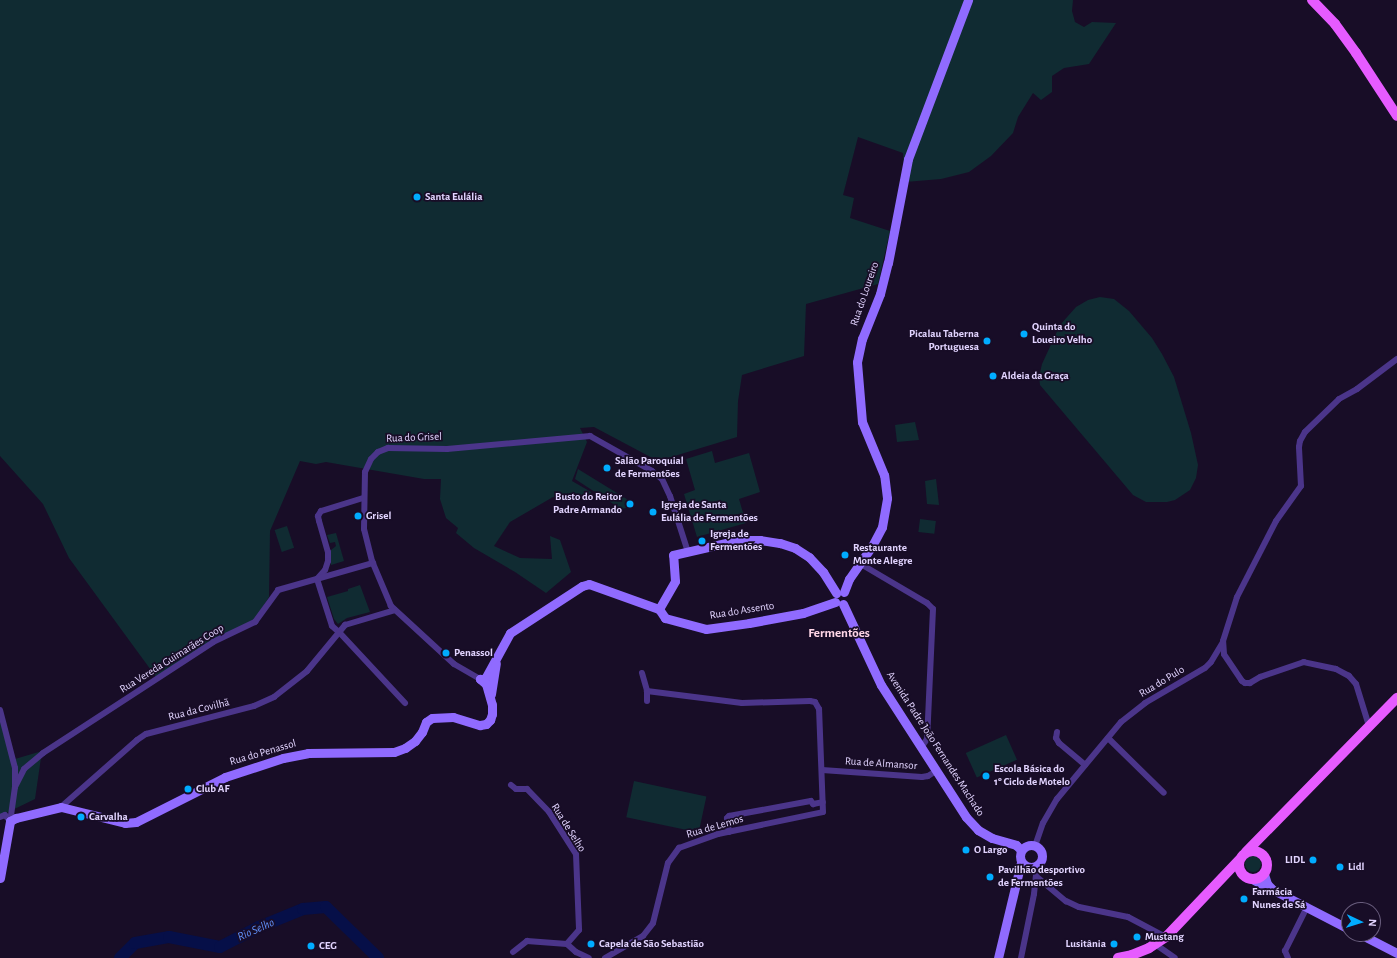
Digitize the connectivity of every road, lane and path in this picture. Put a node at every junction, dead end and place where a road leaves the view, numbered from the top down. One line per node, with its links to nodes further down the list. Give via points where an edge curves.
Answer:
1 (968, 0): 8 (street, Rua do Loureiro, via 908,158 888,264 880,294 862,339 857,362 862,422 884,474 887,498 882,527)
2 (1312, 0): 3 (main road, via 1356,53)
3 (1397, 116)
4 (1397, 359): 14 (street, Rua do Pulo, via 1339,399 1304,432 1299,447 1301,486 1276,521 1236,597)
5 (364, 498): 6 (street, Rua do Grisel, via 365,472 371,459 378,452 388,448 447,449 590,436 662,479); 7 (street, Rua do Grisel, via 364,529); 9 (street, via 320,511 318,516 328,561 325,570)
6 (688, 552): 10 (street, Avenida Padre João Fernandes Machado, via 739,540 780,543 795,548 809,557 823,572); 11 (street, Avenida Padre João Fernandes Machado, via 673,555 675,581)
7 (372, 563): 9 (street, Rua Vereda Guimarães Coop); 12 (street, Rua do Grisel)
8 (859, 563): 10 (street, Rua do Loureiro); 27 (street, via 933,609 927,740)
9 (317, 579): 13 (street, via 332,626); 32 (street, Rua Vereda Guimarães Coop, via 278,590 255,622 213,642 43,753 24,769)
10 (839, 598): 11 (street, Rua do Assento, via 803,613 714,628 691,626 665,618); 27 (street, Avenida Padre João Fernandes Machado, via 882,685)
11 (659, 609): 15 (street, Rua do Assento, via 589,584 510,632)
12 (395, 610): 13 (street, via 345,626); 17 (street, Rua do Grisel, via 454,664)
13 (339, 632): 22 (street); 35 (street, Rua da Covilhã, via 307,671 274,697 254,706 146,734)
14 (1223, 642): 24 (street, via 1224,654 1245,683 1304,662 1336,669 1349,676 1356,684); 26 (street, Rua do Pulo, via 1205,668 1132,713)
15 (497, 655): 17 (street, Rua do Assento, via 486,677); 19 (street, Rua do Assento)
16 (642, 673): 18 (street)
17 (480, 679): 19 (street, via 486,684)
18 (647, 691): 21 (street); 29 (street, via 742,703 810,700 815,702 819,709)
19 (490, 697): 35 (street, Rua do Penassol, via 492,714 486,724 480,725 468,720 441,716 426,722 415,741 394,752 308,753 283,758 225,777 136,822 125,823)
20 (1397, 698): 24 (main road)
21 (647, 701)
22 (405, 703)
23 (0, 710): 32 (street, via 15,768)
24 (1370, 726): 39 (main road)
25 (1057, 732): 28 (street, via 1056,738 1059,743)
26 (1108, 738): 28 (street, Rua do Pulo); 33 (street)
27 (921, 748): 30 (street, Avenida Padre João Fernandes Machado)
28 (1085, 765): 40 (street, Rua do Pulo, via 1057,800 1043,823)
29 (822, 770): 30 (street, Rua de Almansor, via 922,776 928,776); 34 (street)
30 (936, 771): 41 (street, Avenida Padre João Fernandes Machado, via 978,830 992,838 1016,845)
31 (511, 785): 57 (street, Rua de Selho, via 516,789 526,789 549,812 576,854 579,930)
32 (15, 787): 37 (street)
33 (1164, 793)
34 (823, 802): 38 (street, Rua de Lemos, via 823,812); 38 (street, via 813,804 811,801 729,816 726,824)
35 (61, 808): 37 (street, via 24,814)
36 (0, 817): 37 (street, via 5,815)
37 (10, 821): 49 (street)
38 (729, 832): 62 (street, Rua de Lemos, via 689,844 676,851 668,863 653,923 643,936)
39 (1264, 836): 42 (main road); 43 (main road)
40 (1035, 846): 41 (street, via 1028,845); 46 (street, via 1039,848 1041,855)
41 (1021, 850): 45 (street)
42 (1246, 852): 43 (main road, via 1252,850); 44 (main road)
43 (1263, 855): 47 (main road, via 1267,865)
44 (1239, 860): 50 (main road, via 1240,871); 51 (main road)
45 (1022, 862): 46 (street, via 1030,867); 63 (street)
46 (1037, 864): 48 (street)
47 (1264, 874): 50 (main road); 52 (street)
48 (1037, 877): 55 (street, via 1066,901 1079,907 1128,917); 64 (street)
49 (0, 878)
50 (1250, 878): 51 (main road); 52 (street)
51 (1222, 880): 55 (main road)
52 (1272, 890): 53 (street)
53 (1307, 907): 54 (street); 67 (street, via 1285,951)
54 (1341, 925)
55 (1166, 937): 58 (main road)
56 (1376, 942): 60 (street)
57 (568, 944): 59 (street, via 527,941); 61 (street, via 576,952)
58 (1155, 944): 65 (main road, via 1132,955); 66 (street)
59 (513, 952)
60 (1397, 953)
61 (589, 958)
62 (605, 958)
63 (998, 958)
64 (1021, 958)
65 (1118, 958)
66 (1175, 958)
67 (1288, 958)

